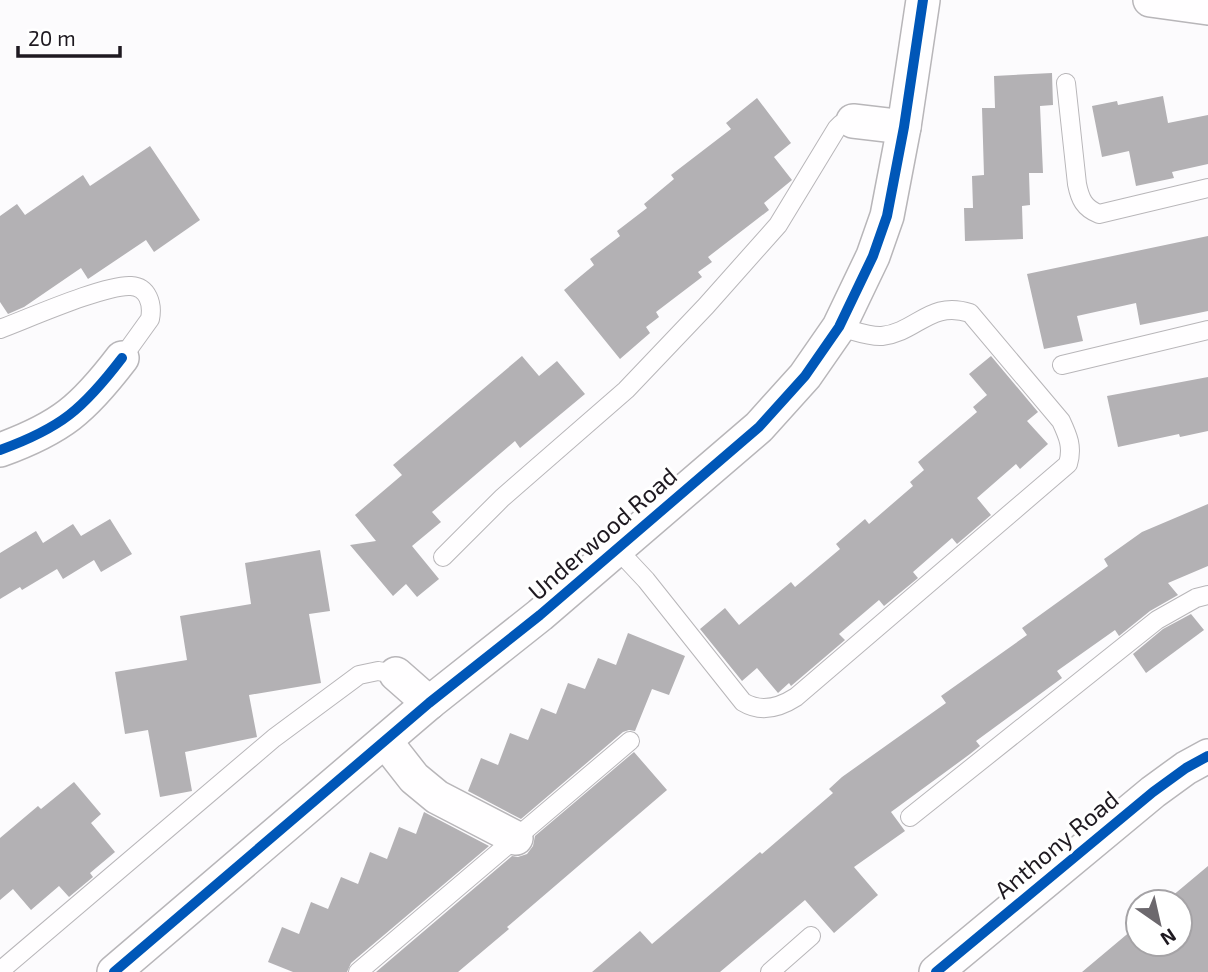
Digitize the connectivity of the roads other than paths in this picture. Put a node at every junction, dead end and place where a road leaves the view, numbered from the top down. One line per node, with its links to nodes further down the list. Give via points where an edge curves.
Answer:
1 (923, 0): 6 (street, Underwood Road)
2 (1150, 0): 3 (street)
3 (1208, 8)
4 (1066, 83): 7 (lane, via 1079,195 1090,210 1099,214)
5 (853, 121): 6 (street); 15 (lane, via 837,128 778,225 706,306 626,390 502,498)
6 (904, 127): 8 (street, Underwood Road, via 887,216)
7 (1208, 188)
8 (839, 327): 14 (street, Underwood Road, via 805,376 759,426); 14 (lane, via 878,337 944,309 970,313 1060,421 1070,440 1068,464 796,697 775,708 743,702)
9 (0, 329): 11 (lane, via 117,287 132,286 145,291 152,311)
10 (1208, 330): 12 (lane)
11 (122, 358): 13 (street, via 63,422)
12 (1062, 365)
13 (0, 450)
14 (617, 548): 18 (street, Underwood Road)
15 (443, 557)
16 (1208, 594): 22 (lane, via 1157,620)
17 (396, 674): 18 (street); 25 (lane, via 359,675 285,730)
18 (429, 703): 19 (street, Underwood Road)
19 (385, 741): 23 (street, via 414,778 437,797); 26 (street, Underwood Road)
20 (630, 741): 23 (lane)
21 (1208, 756): 29 (street, Anthony Road, via 1153,792)
22 (910, 817)
23 (516, 838): 27 (lane)
24 (811, 936): 28 (lane)
25 (0, 971)
26 (114, 972)
27 (358, 972)
28 (770, 972)
29 (936, 972)

